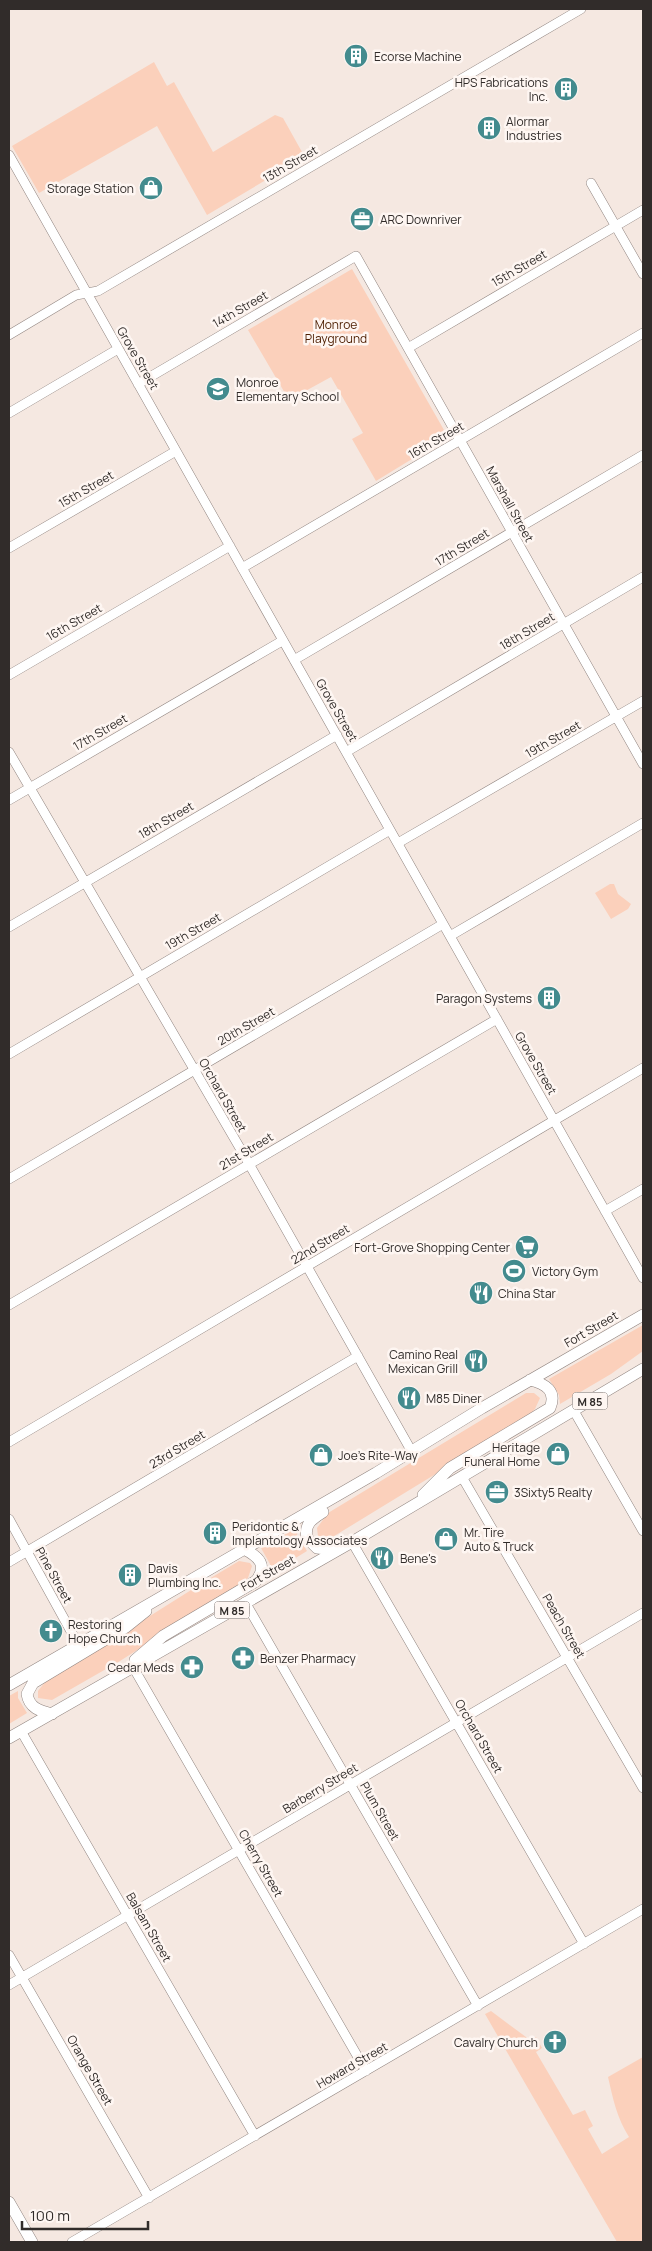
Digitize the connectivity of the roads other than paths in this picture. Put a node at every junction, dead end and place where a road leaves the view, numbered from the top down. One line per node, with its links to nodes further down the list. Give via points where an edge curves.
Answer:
1 (581, 9): 8 (street, 13th Street, via 98,292)
2 (9, 155): 8 (street, Grove Street)
3 (590, 183): 5 (street)
4 (643, 210): 5 (street, 15th Street)
5 (616, 226): 7 (street); 11 (street, 15th Street)
6 (356, 256): 11 (street, Marshall Street); 13 (street, 14th Street)
7 (643, 274)
8 (87, 294): 10 (street, 13th Street, via 76,295); 12 (street, Grove Street)
9 (643, 333): 15 (street, 16th Street)
10 (9, 335)
11 (408, 348): 15 (street, Marshall Street)
12 (118, 349): 13 (street, Grove Street); 14 (street)
13 (138, 384): 16 (street, Grove Street)
14 (9, 413)
15 (460, 441): 18 (street, Marshall Street); 21 (street, 16th Street)
16 (176, 451): 19 (street, Grove Street); 20 (street, 15th Street)
17 (643, 455): 18 (street, 17th Street)
18 (511, 532): 23 (street, Marshall Street); 25 (street, 17th Street)
19 (230, 546): 21 (street, Grove Street); 26 (street, 16th Street)
20 (9, 548)
21 (242, 568): 24 (street, Grove Street)
22 (643, 577): 23 (street, 18th Street)
23 (563, 624): 28 (street, Marshall Street); 31 (street, 18th Street)
24 (282, 641): 25 (street, Grove Street); 33 (street, 17th Street)
25 (294, 660): 29 (street, Grove Street)
26 (9, 675)
27 (643, 701): 28 (street, 19th Street)
28 (616, 716): 32 (street, Marshall Street); 37 (street, 19th Street)
29 (337, 735): 31 (street, Grove Street); 38 (street, 18th Street)
30 (9, 752): 33 (street, Orchard Street)
31 (346, 752): 36 (street, Grove Street)
32 (643, 764)
33 (29, 788): 34 (street, 17th Street); 38 (street, Orchard Street)
34 (9, 800)
35 (643, 823): 41 (street)
36 (390, 830): 37 (street, Grove Street); 42 (street, 19th Street)
37 (398, 843): 39 (street, Grove Street)
38 (85, 882): 40 (street, 18th Street); 42 (street, Orchard Street)
39 (443, 924): 41 (street, Grove Street); 46 (street, 20th Street)
40 (9, 927)
41 (450, 936): 43 (street, Grove Street)
42 (140, 976): 44 (street, 19th Street); 46 (street, Orchard Street)
43 (497, 1019): 47 (street, Grove Street); 48 (street, 21st Street)
44 (9, 1054)
45 (643, 1068): 47 (street, 22nd Street)
46 (195, 1070): 48 (street, Orchard Street); 49 (street, 20th Street)
47 (553, 1119): 51 (street, Grove Street); 52 (street, 22nd Street)
48 (249, 1164): 52 (street, Orchard Street); 54 (street, 21st Street)
49 (9, 1180)
50 (643, 1189): 51 (street)
51 (606, 1211): 53 (street, Grove Street)
52 (307, 1266): 56 (street, Orchard Street); 61 (street, 22nd Street)
53 (643, 1278)
54 (9, 1305)
55 (643, 1316): 58 (main road, Fort Street)
56 (358, 1356): 62 (street, Orchard Street); 70 (street, 23rd Street)
57 (643, 1369): 59 (main road, Fort Street / M 85)
58 (530, 1380): 60 (main road, Fort Street); 64 (main road, via 548,1388 553,1398 550,1408 450,1468)
59 (574, 1411): 63 (main road, Fort Street / M 85); 66 (street)
60 (444, 1431): 62 (main road, Fort Street); 69 (main road, via 420,1454 310,1521 306,1533 310,1543 324,1550)
61 (9, 1442)
62 (412, 1452): 68 (main road, Fort Street)
63 (462, 1477): 64 (main road, Fort Street / M 85); 76 (street, Peach Street)
64 (410, 1508): 67 (main road, Fort Street / M 85)
65 (9, 1519): 70 (street, Pine Street)
66 (643, 1531)
67 (352, 1542): 69 (main road, Fort Street / M 85); 81 (street, Orchard Street)
68 (244, 1549): 72 (main road, Fort Street); 78 (main road, via 256,1555 262,1563 256,1581 163,1636)
69 (337, 1550): 73 (main road, Fort Street / M 85)
70 (27, 1552): 71 (street, 23rd Street); 75 (street, Pine Street)
71 (9, 1562)
72 (158, 1598): 75 (main road, Fort Street); 80 (main road, via 126,1627 33,1683 27,1694 30,1704)
73 (245, 1602): 77 (main road, Fort Street / M 85); 84 (street, Plum Street)
74 (643, 1613): 76 (street, Barberry Street)
75 (78, 1644): 79 (main road, Fort Street)
76 (568, 1658): 81 (street, Barberry Street); 85 (street, Peach Street)
77 (133, 1667): 78 (main road, Fort Street / M 85); 86 (street, Cherry Street)
78 (115, 1678): 80 (main road, Fort Street / M 85)
79 (9, 1685)
80 (52, 1714): 82 (main road, Fort Street / M 85)
81 (456, 1722): 84 (street, Barberry Street); 89 (street, Orchard Street)
82 (21, 1731): 83 (main road, Fort Street / M 85); 88 (street, Balsam Street)
83 (9, 1738)
84 (350, 1785): 86 (street, Barberry Street); 93 (street, Plum Street)
85 (643, 1788)
86 (239, 1850): 88 (street, Barberry Street); 94 (street, Cherry Street)
87 (643, 1909): 89 (street, Howard Street)
88 (128, 1915): 91 (street, Barberry Street); 95 (street, Balsam Street)
89 (584, 1944): 93 (street, Howard Street)
90 (9, 1955): 91 (street, Orange Street)
91 (22, 1977): 92 (street, Barberry Street); 96 (street, Orange Street)
92 (9, 1985)
93 (478, 2006): 94 (street, Howard Street)
94 (366, 2071): 95 (street, Howard Street)
95 (255, 2136): 96 (street, Howard Street)
96 (149, 2198): 99 (street, Howard Street)
97 (9, 2202): 98 (main road)
98 (32, 2242)
99 (72, 2242)

